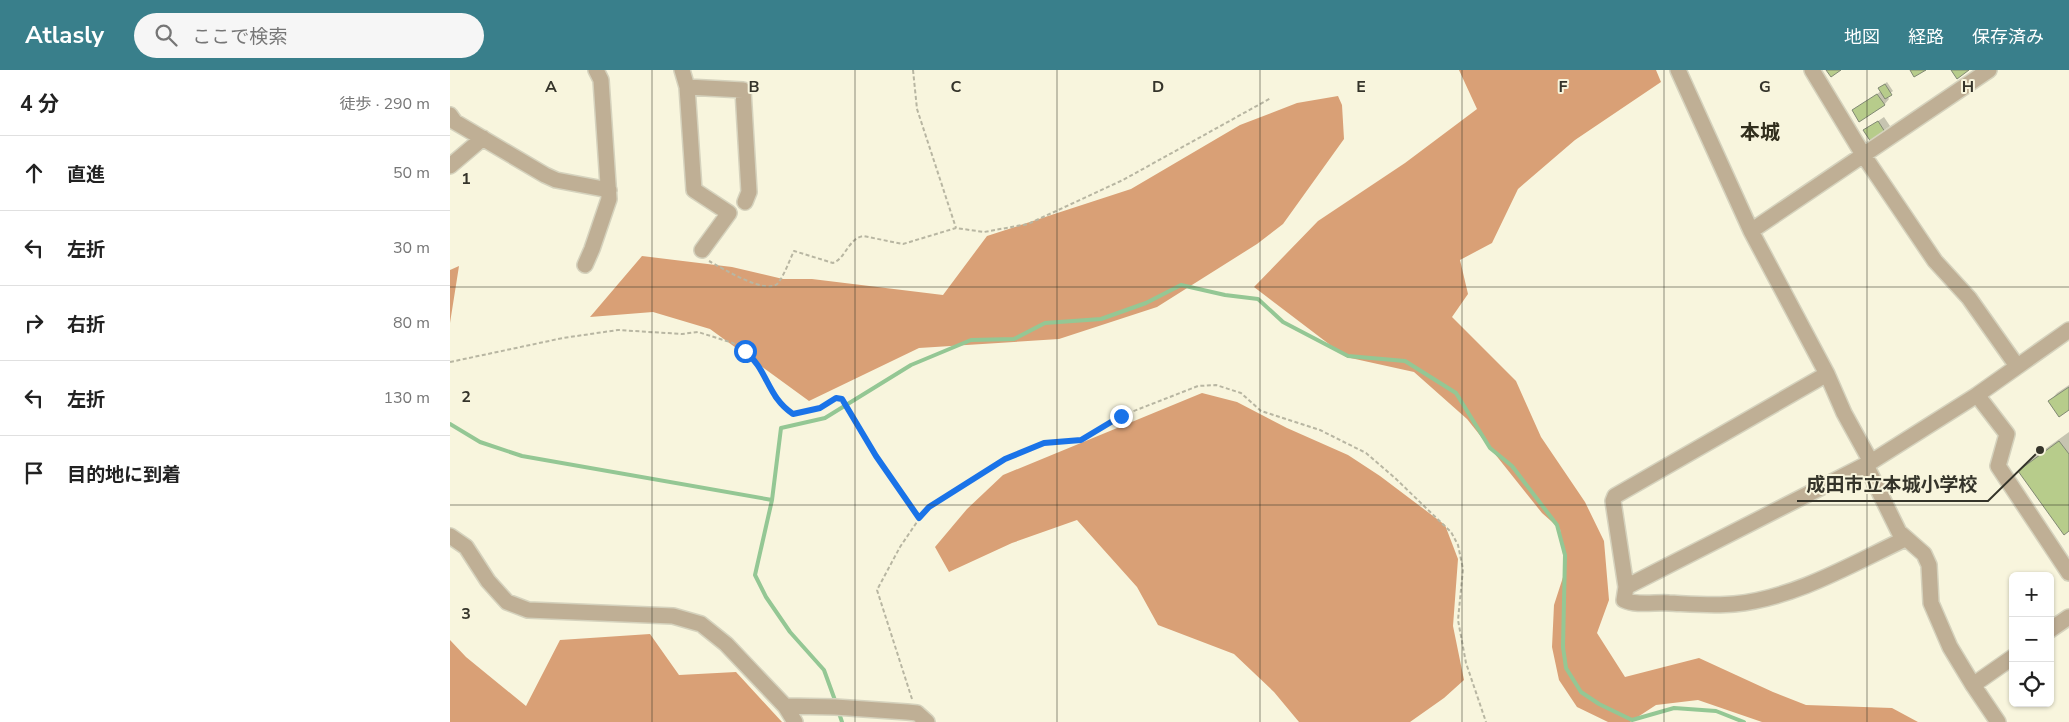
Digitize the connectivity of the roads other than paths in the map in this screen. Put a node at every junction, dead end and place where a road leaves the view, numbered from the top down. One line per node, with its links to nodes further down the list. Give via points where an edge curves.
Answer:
1 (596, 70): 11 (street, via 601,80)
2 (682, 70): 6 (street)
3 (1678, 70): 13 (street)
4 (1812, 70): 9 (street)
5 (1989, 70): 9 (street)
6 (687, 87): 12 (street, via 743,90 749,192); 14 (street, via 694,190 729,213)
7 (450, 115): 8 (street, via 455,122)
8 (483, 138): 10 (street); 11 (street, via 556,180)
9 (1864, 156): 13 (street); 17 (street, via 1935,261 1970,298)
10 (450, 166)
11 (609, 190): 15 (street, via 609,199)
12 (745, 202)
13 (1751, 231): 18 (street)
14 (702, 250)
15 (585, 265)
16 (2069, 330): 17 (street)
17 (2017, 366): 19 (street)
18 (1827, 374): 20 (street); 24 (street, via 1615,496 1613,501)
19 (1977, 395): 20 (street); 23 (street, via 2007,434 1998,466)
20 (1868, 463): 22 (street); 24 (street)
21 (450, 536): 29 (street, via 466,547 488,581 507,602 528,610 673,616 701,624 726,644)
22 (1904, 539): 24 (street, via 1803,587 1779,596 1734,604 1630,604 1624,600); 28 (street, via 1917,546 1927,560 1931,603 1950,647)
23 (2069, 573)
24 (1626, 587)
25 (2069, 617): 26 (street)
26 (2054, 627)
27 (2009, 660): 28 (street)
28 (1973, 685): 32 (street)
29 (785, 706): 30 (street, via 835,707); 31 (street)
30 (922, 718)
31 (795, 722)
32 (1998, 722)

